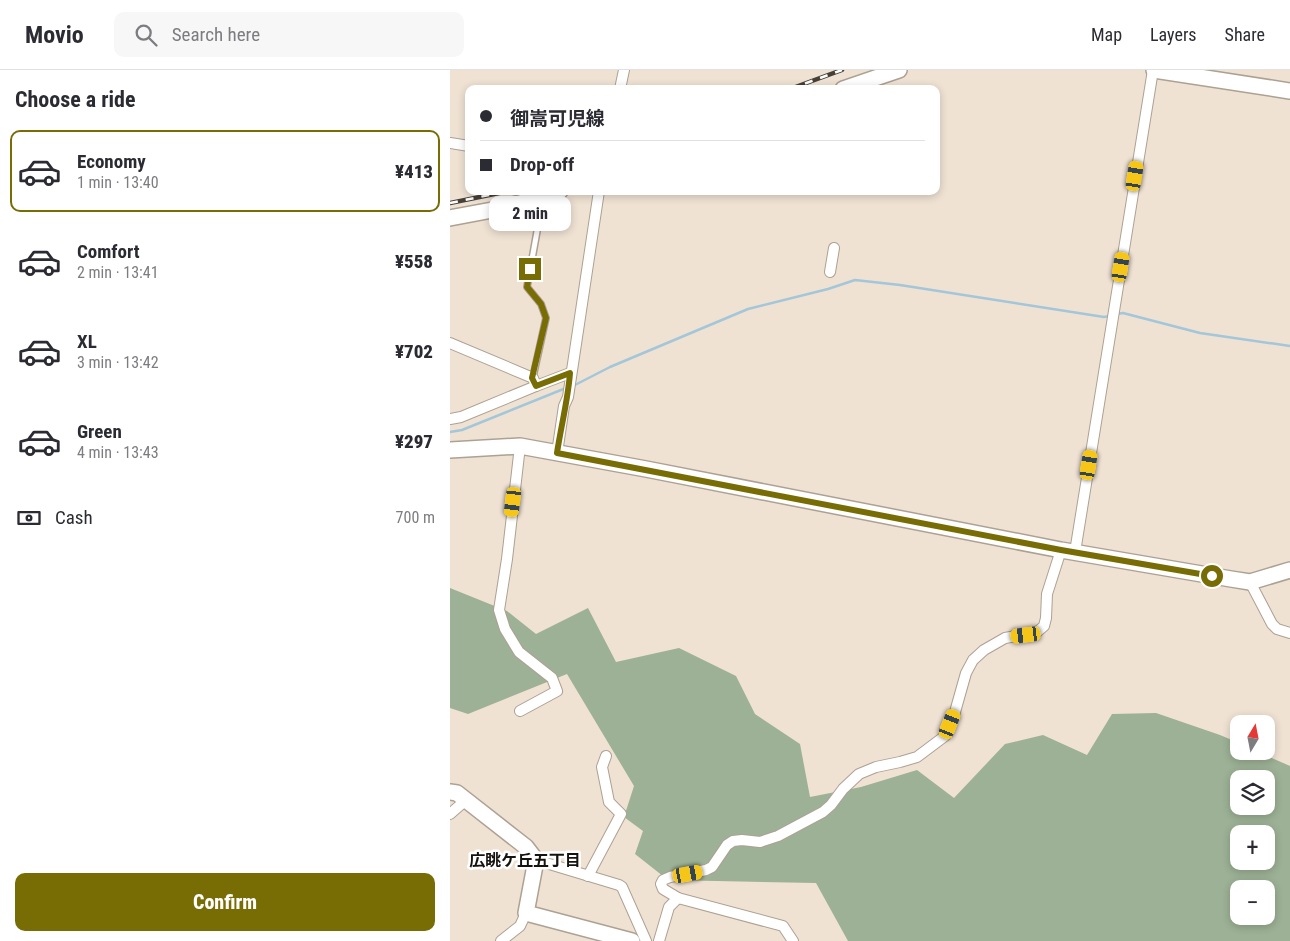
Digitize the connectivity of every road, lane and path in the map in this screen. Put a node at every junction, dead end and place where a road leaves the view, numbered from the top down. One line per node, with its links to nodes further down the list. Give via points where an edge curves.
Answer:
1 (624, 70): 4 (street)
2 (900, 70): 5 (main road)
3 (1153, 70): 6 (main road); 22 (street, via 1111,327)
4 (621, 85)
5 (855, 85)
6 (1290, 91)
7 (450, 143): 8 (street)
8 (465, 145)
9 (549, 195): 11 (main road)
10 (598, 195): 16 (street)
11 (544, 197): 12 (main road); 17 (lane, via 527,287 541,304 546,318)
12 (450, 218)
13 (834, 248): 14 (street)
14 (830, 272)
15 (450, 343): 17 (street)
16 (570, 377): 17 (street); 21 (street)
17 (534, 382): 18 (street, via 461,417)
18 (450, 419)
19 (520, 446): 20 (main road); 21 (main road); 26 (street, via 499,610 519,652 552,678 557,690)
20 (450, 450)
21 (557, 453): 22 (main road)
22 (1068, 551): 24 (main road); 33 (street, via 1047,594 1044,626 1037,632 1005,638 973,660 945,736 917,756 876,766 859,774 827,808 778,836 760,842 733,841 712,867 663,880 663,890)
23 (1290, 570): 24 (main road)
24 (1250, 582): 25 (street, via 1272,624)
25 (1290, 633)
26 (520, 711)
27 (606, 756): 32 (street, via 602,767 609,802 621,814)
28 (450, 792): 29 (main road)
29 (466, 800): 30 (street); 31 (main road, via 526,847)
30 (450, 814)
31 (536, 860): 32 (street); 34 (main road)
32 (588, 876): 37 (street, via 622,887)
33 (678, 898): 38 (street, via 669,907); 39 (street, via 783,926)
34 (526, 913): 35 (street, via 520,926); 36 (main road)
35 (501, 941)
36 (632, 941)
37 (646, 941)
38 (659, 941)
39 (793, 941)

